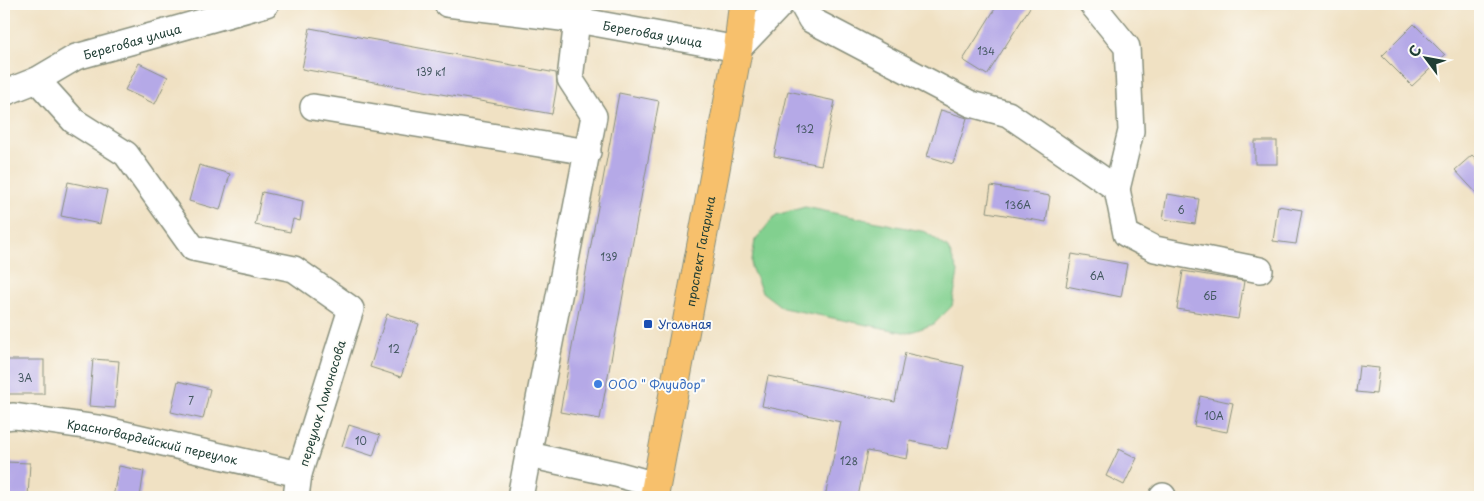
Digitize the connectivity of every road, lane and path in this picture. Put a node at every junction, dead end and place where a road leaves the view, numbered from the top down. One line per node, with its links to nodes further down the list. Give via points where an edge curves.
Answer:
1 (266, 4): 10 (street, Береговая улица, via 76,57)
2 (447, 4): 7 (street, Береговая улица)
3 (743, 4): 9 (main road, проспект Гагарина)
4 (780, 4): 9 (street)
5 (802, 4): 14 (street, via 811,20 971,104 1008,114)
6 (1092, 4): 14 (street, via 1127,47 1132,131)
7 (532, 10): 8 (street, Береговая улица)
8 (578, 20): 9 (street, Береговая улица); 13 (street, via 570,78 594,116)
9 (738, 48): 19 (main road, проспект Гагарина)
10 (37, 80): 11 (street, Береговая улица); 18 (street, переулок Ломоносова, via 74,120 126,154 193,248 294,269 351,309)
11 (4, 93)
12 (312, 107): 13 (street)
13 (588, 152): 17 (street)
14 (1117, 189): 15 (street, via 1126,234 1155,249)
15 (1260, 270)
16 (4, 417): 18 (street, Красногвардейский переулок, via 98,428)
17 (529, 455): 19 (street, via 616,474); 20 (street)
18 (298, 486)
19 (655, 491)
20 (520, 497)

